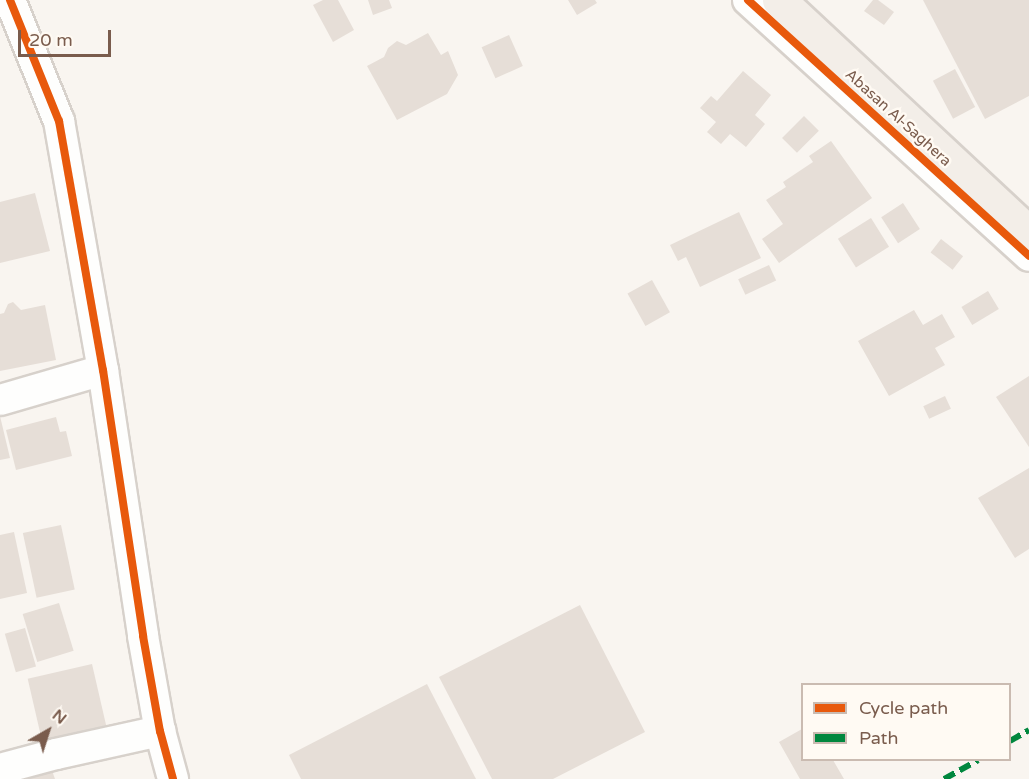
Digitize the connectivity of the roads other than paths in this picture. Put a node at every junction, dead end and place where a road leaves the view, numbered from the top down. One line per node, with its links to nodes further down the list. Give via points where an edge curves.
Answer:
1 (10, 0): 6 (street, via 59,121)
2 (748, 0): 5 (street, Abasan Al-Saghera)
3 (779, 0): 4 (main road, Abasan Al-Saghera)
4 (1029, 232)
5 (1029, 256)
6 (103, 370): 7 (street); 8 (street)
7 (0, 400)
8 (160, 731): 9 (street); 10 (street)
9 (0, 769)
10 (173, 779)

